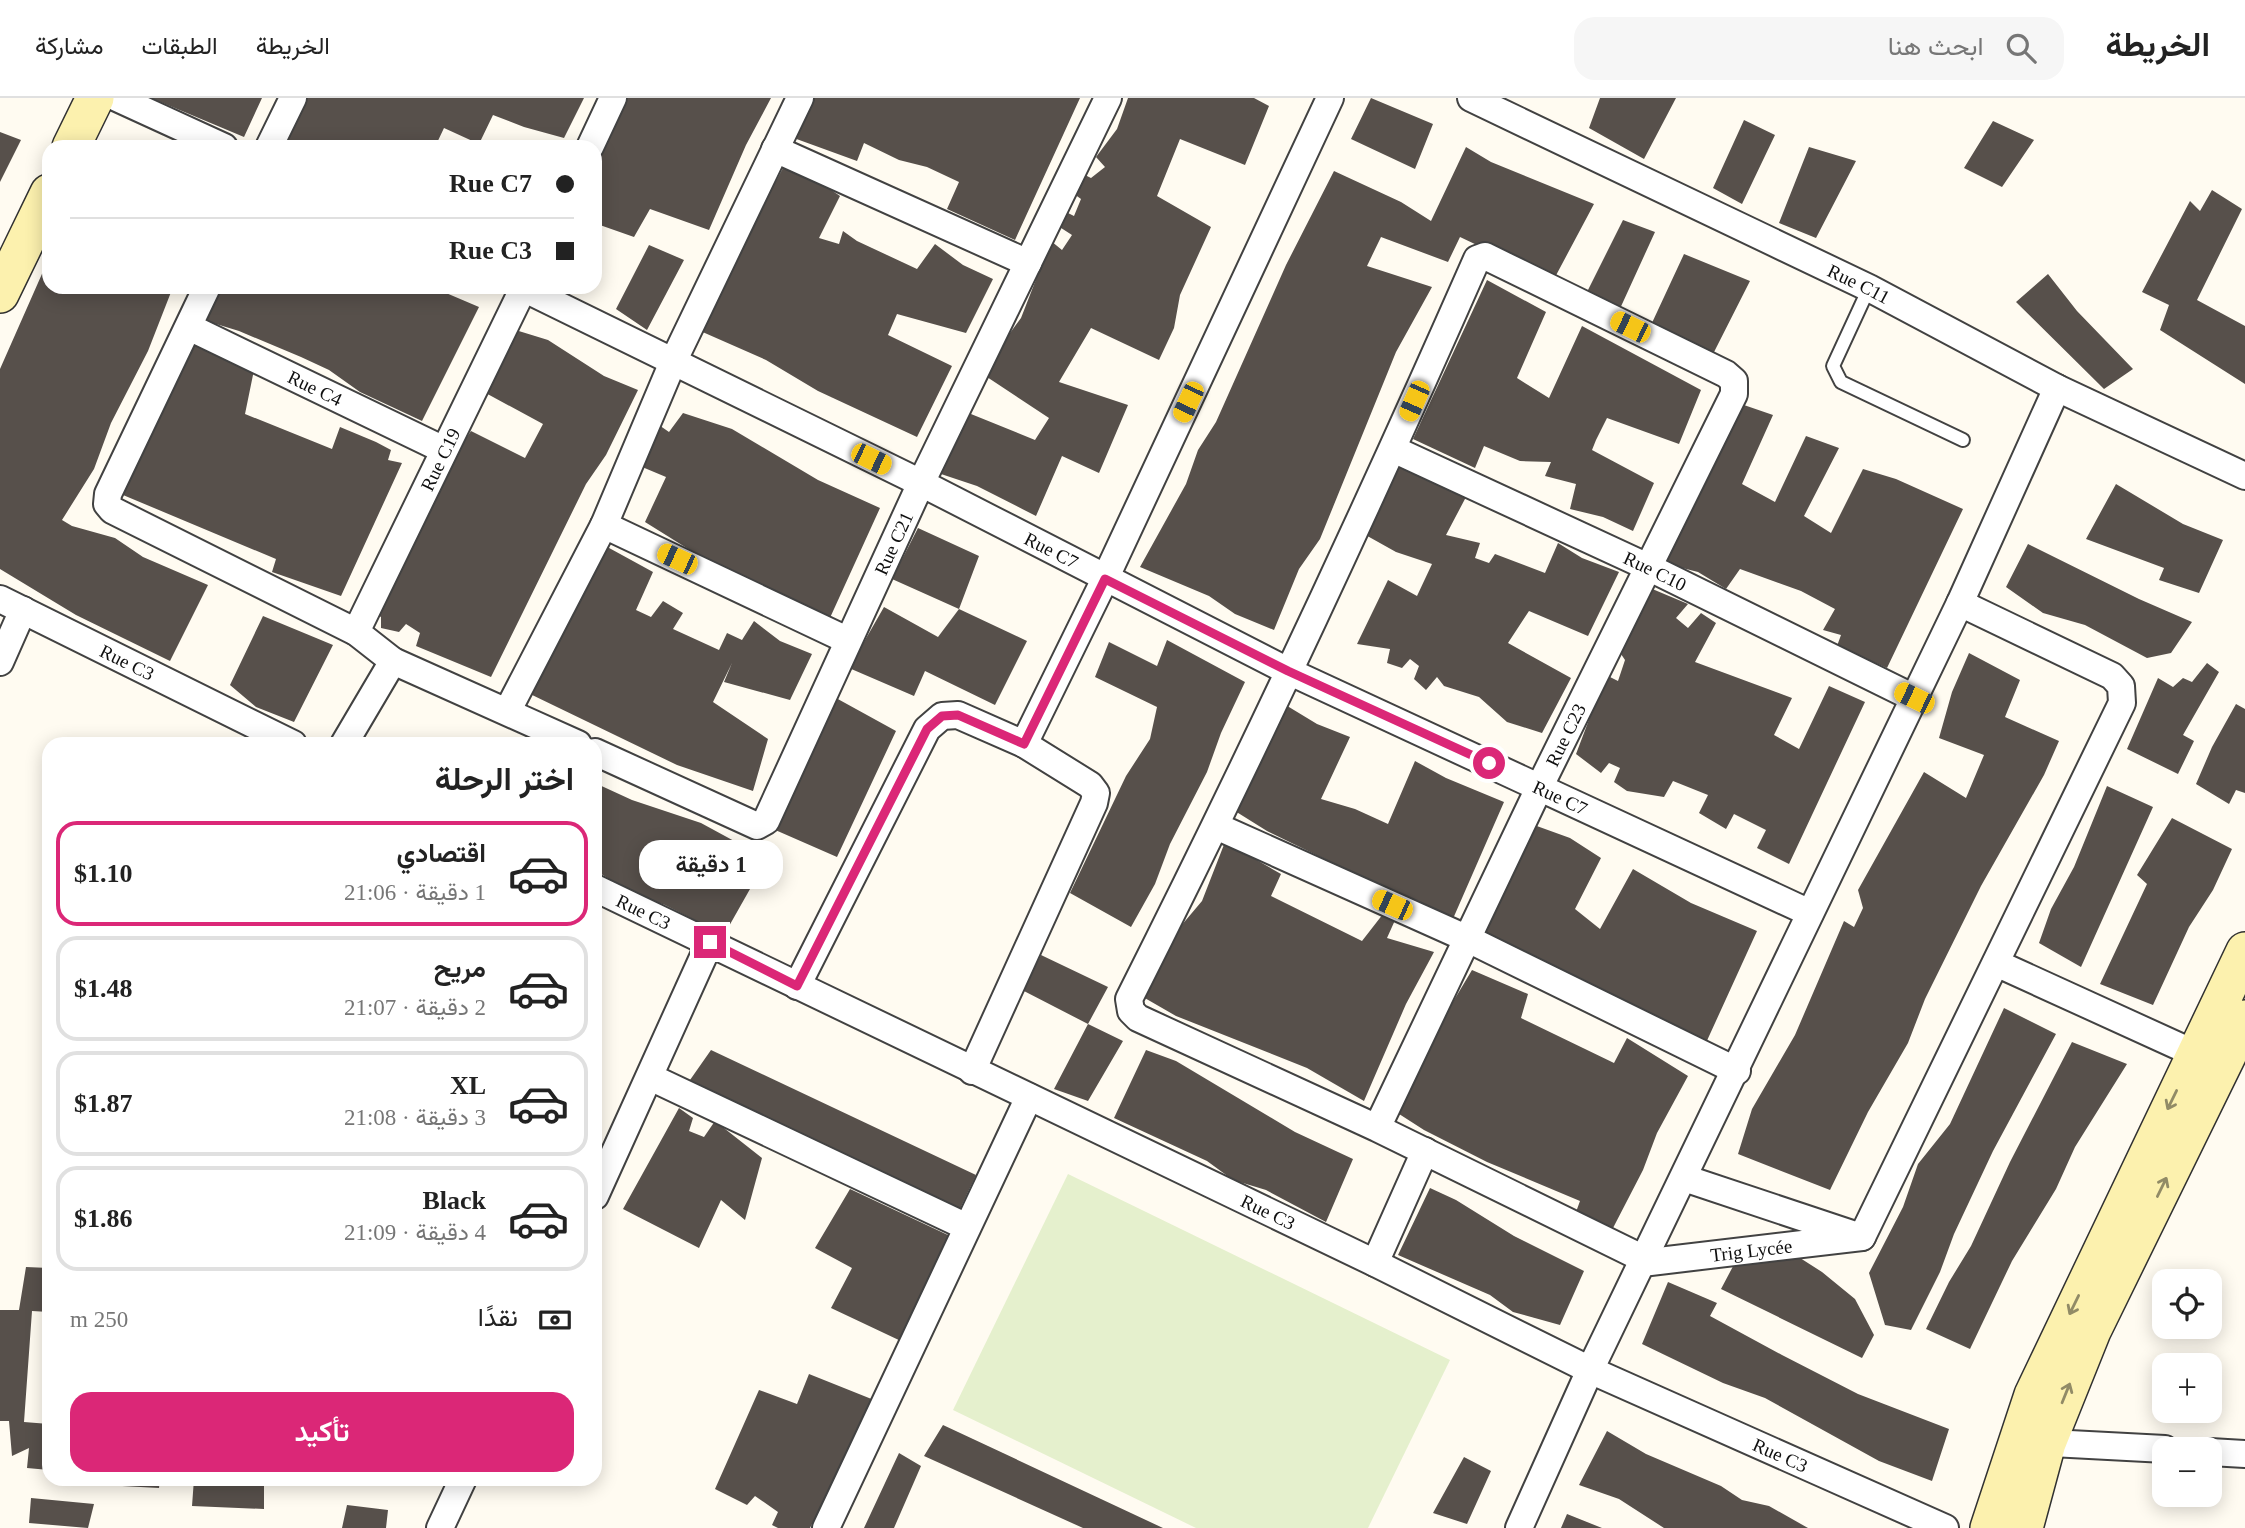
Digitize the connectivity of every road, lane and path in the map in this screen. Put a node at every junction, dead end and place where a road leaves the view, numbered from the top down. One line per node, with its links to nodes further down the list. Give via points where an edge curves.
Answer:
1 (95, 98): 9 (main road)
2 (117, 98): 10 (street)
3 (293, 98): 11 (street)
4 (613, 98): 12 (street)
5 (800, 98): 13 (street)
6 (1108, 98): 15 (street, Rue C21)
7 (1330, 98): 31 (street)
8 (1471, 98): 16 (street, Rue C11)
9 (74, 140)
10 (209, 140)
11 (272, 140)
12 (593, 140)
13 (775, 149): 15 (street); 22 (street)
14 (42, 208): 20 (main road)
15 (1028, 262): 28 (street, Rue C21)
16 (1869, 288): 23 (street, Rue C11); 24 (lane, via 1833,366 1835,375 1841,382)
17 (204, 294): 21 (street)
18 (520, 294): 25 (street, Rue C19)
19 (537, 294): 22 (street, Rue C7)
20 (0, 295)
21 (189, 327): 25 (street, Rue C4); 34 (street, via 107,504)
22 (673, 362): 28 (street, Rue C7); 29 (street)
23 (2057, 388): 27 (street, Rue C11); 32 (street)
24 (1963, 440)
25 (442, 449): 34 (street, Rue C19)
26 (1393, 449): 30 (street, Rue C10); 30 (street, Rue C23, via 1481,256 1734,381 1734,394); 38 (street)
27 (2245, 476)
28 (920, 483): 31 (street, Rue C7); 35 (street, Rue C21)
29 (604, 525): 35 (street); 40 (street)
30 (1648, 567): 39 (street, Rue C10); 46 (street, Rue C23)
31 (1105, 579): 38 (street, Rue C7); 44 (street)
32 (1960, 603): 39 (street); 53 (street, via 2112,676 2122,686 2122,703)
33 (11, 605): 37 (street); 41 (street, Rue C3)
34 (356, 632): 36 (street)
35 (847, 640): 45 (street, Rue C21, via 766,821 757,827)
36 (393, 661): 40 (street); 42 (street)
37 (0, 662)
38 (1288, 671): 46 (street, Rue C7); 47 (street)
39 (1914, 698): 49 (street)
40 (508, 710): 43 (street)
41 (279, 737)
42 (348, 737)
43 (564, 737)
44 (1024, 744): 54 (street, via 958,715 942,716 927,729); 57 (street, via 1096,793)
45 (602, 755)
46 (1539, 786): 49 (street, Rue C7); 50 (street, Rue C23)
47 (1216, 826): 50 (street); 61 (street, via 1129,999 1131,1011)
48 (602, 891): 51 (street, Rue C3)
49 (1810, 913): 58 (street)
50 (1468, 940): 58 (street); 61 (street, Rue C23)
51 (710, 942): 54 (street, Rue C3); 59 (street)
52 (2245, 951): 55 (main road)
53 (1996, 962): 56 (street); 66 (street)
54 (797, 986): 57 (street, Rue C3)
55 (2237, 1011): 56 (main road)
56 (2208, 1059): 70 (main road, via 2065,1324)
57 (972, 1071): 60 (street, Rue C3)
58 (1737, 1071): 63 (street)
59 (650, 1077): 64 (street); 65 (street)
60 (1029, 1097): 65 (street); 68 (street, Rue C3)
61 (1377, 1128): 62 (street)
62 (1425, 1151): 67 (street); 68 (street)
63 (1684, 1178): 66 (street); 67 (street)
64 (602, 1181)
65 (967, 1227): 76 (street)
66 (1862, 1237): 67 (street, Trig Lycée)
67 (1643, 1261): 69 (street)
68 (1375, 1263): 69 (street, Rue C3)
69 (1590, 1370): 77 (street); 78 (street, Rue C3)
70 (2031, 1442): 71 (street); 79 (main road); 80 (main road)
71 (2152, 1448)
72 (2244, 1451): 73 (street)
73 (2222, 1452)
74 (460, 1486): 75 (street)
75 (440, 1528)
76 (826, 1528)
77 (1518, 1528)
78 (1945, 1528)
79 (1989, 1528)
80 (2024, 1528)

